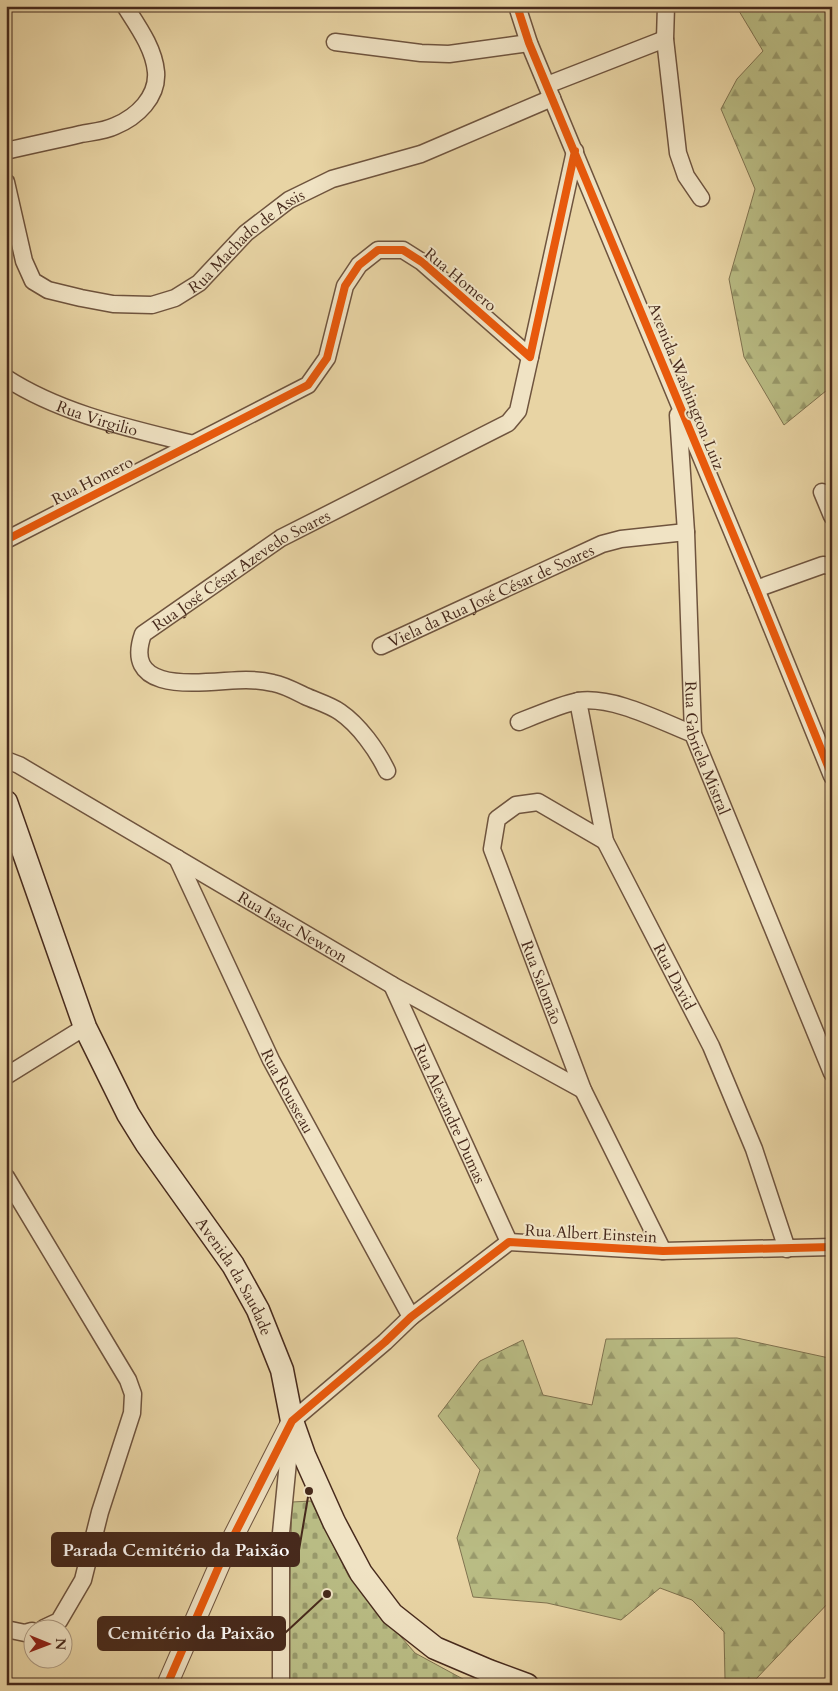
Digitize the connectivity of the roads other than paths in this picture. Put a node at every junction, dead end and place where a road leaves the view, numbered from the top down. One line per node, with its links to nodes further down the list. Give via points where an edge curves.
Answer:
1 (125, 6): 8 (street, via 147,43 156,70 156,85 148,102 114,127)
2 (517, 6): 6 (street, Avenida Washington Luiz)
3 (666, 6): 4 (street)
4 (665, 39): 7 (street); 11 (street, via 678,152 686,176)
5 (335, 42): 6 (street, via 420,54 449,54)
6 (529, 43): 7 (street, Avenida Washington Luiz)
7 (550, 91): 9 (street, Avenida Washington Luiz); 10 (street, Rua Machado de Assis, via 421,154 332,179 289,200 246,233 199,283 175,298 152,305 114,304 81,298 48,290 33,281 24,261)
8 (6, 151)
9 (575, 151): 12 (street); 14 (street, Avenida Washington Luiz)
10 (6, 182)
11 (701, 198)
12 (530, 357): 15 (street, Rua Homero, via 422,262 403,250 378,250 359,265 345,286 327,358 308,385); 27 (street, Rua José César Azevedo Soares, via 518,411 508,424 281,538 143,634 139,648 141,664 154,676 174,683 248,680 274,683 340,711 361,731)
13 (6, 378): 15 (street, Rua Virgilio, via 25,391 73,411)
14 (678, 402): 18 (street, Rua Gabriela Mistral); 21 (street, Avenida Washington Luiz)
15 (193, 444): 19 (street, Rua Homero)
16 (822, 492): 17 (street)
17 (832, 516)
18 (686, 532): 22 (street, Viela da Rua José César de Soares, via 602,544); 25 (street, Rua Gabriela Mistral)
19 (6, 540)
20 (832, 566): 21 (street, via 822,565)
21 (756, 589): 28 (street, Avenida Washington Luiz)
22 (381, 646)
23 (578, 701): 24 (street); 25 (street, via 605,702); 30 (street, Rua David)
24 (519, 722)
25 (693, 734): 34 (street, Rua Gabriela Mistral)
26 (6, 760): 31 (street, Rua Isaac Newton)
27 (387, 771)
28 (832, 776)
29 (6, 802): 33 (main road, Avenida da Saudade)
30 (605, 841): 36 (street, Rua Salomão, via 538,802 516,805 497,819 492,849); 40 (street, Rua David, via 711,1046 754,1149)
31 (177, 858): 32 (street, Rua Isaac Newton); 42 (street, Rua Rousseau, via 271,1060)
32 (392, 985): 36 (street, Rua Isaac Newton); 38 (street, Rua Alexandre Dumas)
33 (85, 1027): 35 (street); 43 (main road, Avenida da Saudade, via 128,1114 233,1265 258,1310 282,1370)
34 (832, 1073)
35 (6, 1076)
36 (583, 1090): 41 (street, Rua Salomão)
37 (6, 1177): 44 (street, via 124,1373 133,1394 132,1413 100,1512 83,1580)
38 (509, 1242): 41 (street, Rua Albert Einstein); 42 (street, Rua Albert Einstein)
39 (832, 1247): 40 (street, Rua Albert Einstein)
40 (787, 1249): 41 (street, Rua Albert Einstein)
41 (663, 1251)
42 (411, 1317): 43 (street, Rua Albert Einstein)
43 (292, 1420): 47 (street, via 222,1559); 48 (street, via 281,1533); 49 (main road, Avenida da Saudade, via 334,1522 361,1573 392,1614 435,1648)
44 (61, 1618)
45 (6, 1629): 46 (street)
46 (22, 1632)
47 (167, 1685)
48 (281, 1685)
49 (527, 1685)

